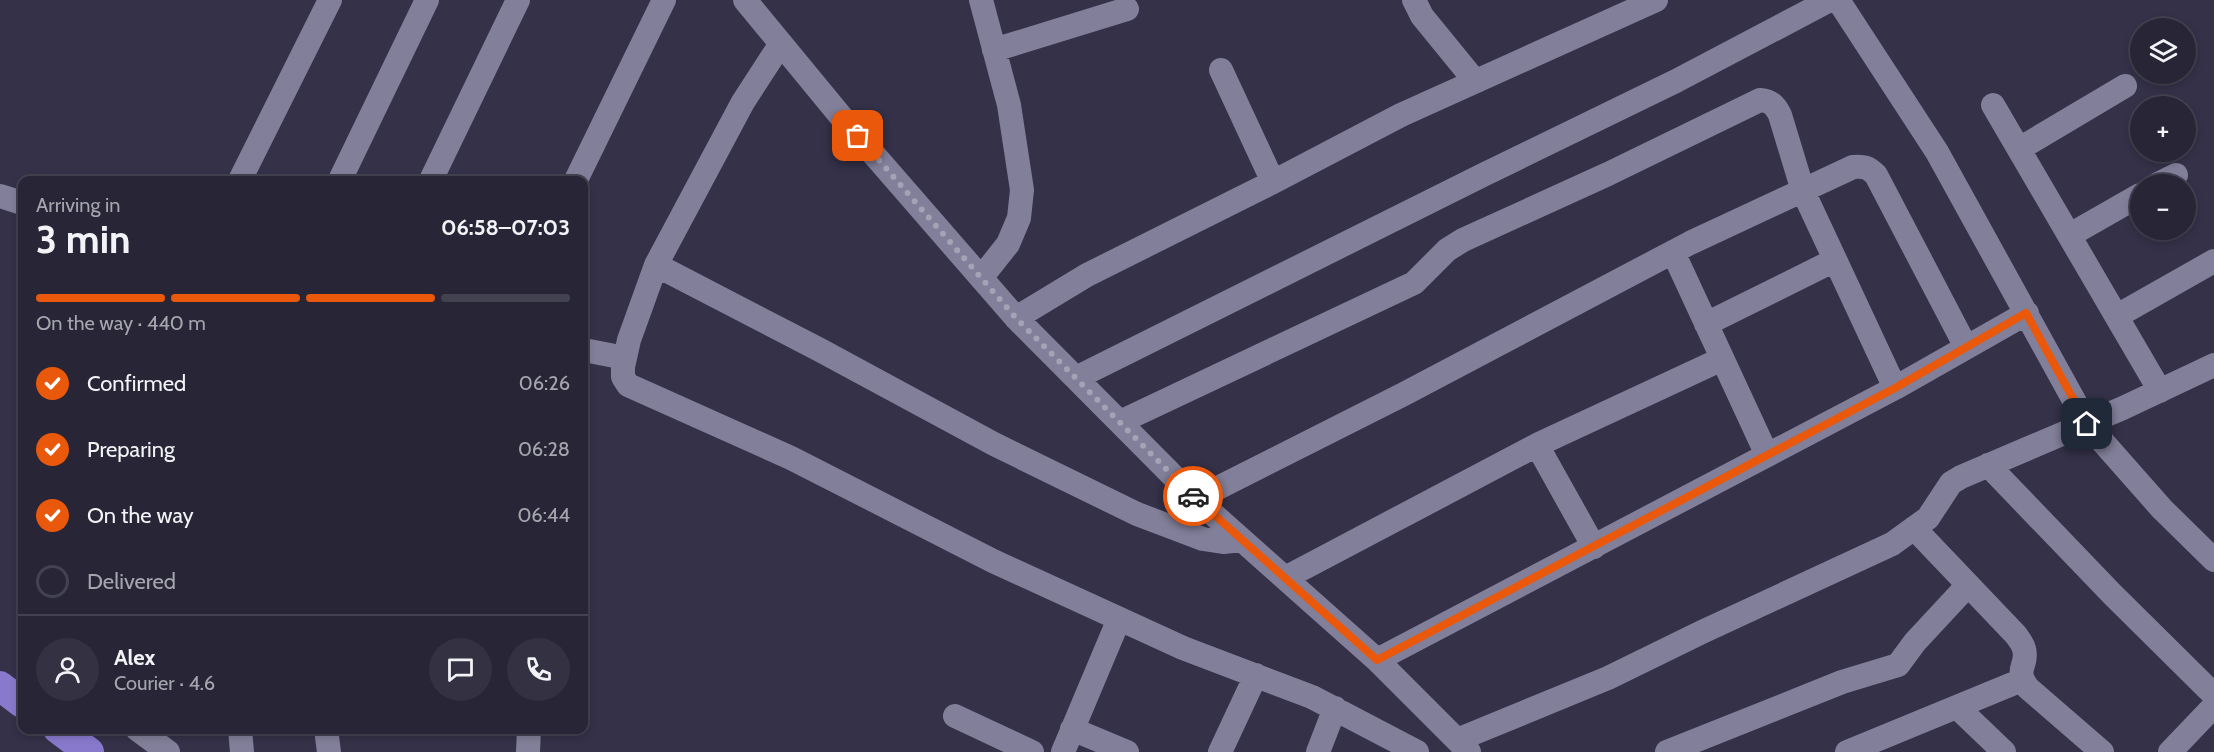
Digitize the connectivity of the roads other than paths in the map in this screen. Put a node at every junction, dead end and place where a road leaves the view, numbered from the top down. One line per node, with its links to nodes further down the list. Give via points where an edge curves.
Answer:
1 (330, 0): 19 (street)
2 (427, 0): 20 (street)
3 (518, 0): 21 (street)
4 (664, 0): 22 (street)
5 (745, 0): 12 (street)
6 (981, 0): 13 (street)
7 (1414, 0): 15 (street)
8 (1656, 0): 15 (street)
9 (1830, 0): 43 (street, via 1676,81)
10 (1838, 0): 34 (street, via 1937,152)
11 (1127, 9): 13 (street)
12 (780, 45): 32 (street, via 742,102); 33 (street)
13 (994, 50): 33 (street, via 1009,105 1022,190 1019,218 1008,244)
14 (1221, 70): 23 (street)
15 (1475, 81): 23 (street)
16 (2125, 86): 18 (street)
17 (1993, 105): 18 (street)
18 (2019, 149): 28 (street)
19 (242, 176)
20 (342, 176)
21 (433, 176)
22 (578, 176)
23 (1273, 182): 36 (street, via 1087,275)
24 (1803, 191): 29 (street); 30 (street); 38 (street, via 1853,167 1870,169); 46 (street, via 1780,115 1770,101 1760,100 1463,240 1447,250 1414,283)
25 (0, 196): 27 (street)
26 (2130, 201): 28 (street)
27 (18, 202)
28 (2070, 235): 35 (street)
29 (1673, 252): 37 (street); 51 (street)
30 (1835, 260): 37 (street); 44 (street)
31 (2214, 261): 35 (street)
32 (656, 265): 40 (street); 53 (street, via 994,444 1137,514 1203,539)
33 (981, 278): 36 (street)
34 (2026, 313): 38 (street); 47 (street)
35 (2117, 316): 45 (street)
36 (1016, 318): 43 (street)
37 (1706, 324): 41 (street)
38 (1966, 347): 44 (street)
39 (588, 351): 40 (street)
40 (625, 358): 58 (street, via 623,377 635,390 791,458 993,561)
41 (1722, 359): 48 (street); 49 (street)
42 (2214, 365): 45 (street)
43 (1076, 378): 46 (street)
44 (1895, 388): 49 (street)
45 (2160, 391): 47 (street)
46 (1120, 422): 51 (street)
47 (2087, 424): 50 (street); 55 (street, via 2162,509)
48 (1537, 445): 54 (street); 56 (street)
49 (1767, 455): 54 (street)
50 (1988, 465): 52 (street, via 1951,483 1928,518); 62 (street)
51 (1196, 499): 53 (street)
52 (1914, 528): 57 (street); 75 (street, via 1857,561)
53 (1242, 540): 56 (street)
54 (1594, 547): 59 (street)
55 (2213, 556)
56 (1285, 578): 59 (street)
57 (1968, 585): 61 (street, via 2016,635 2024,649); 87 (street, via 1898,665 1842,682)
58 (1119, 619): 60 (street); 67 (street)
59 (1377, 660): 75 (street)
60 (1256, 675): 65 (street); 84 (street)
61 (2022, 680): 64 (street); 90 (street)
62 (2214, 695)
63 (2214, 706): 91 (street)
64 (1957, 707): 73 (street); 89 (street)
65 (1335, 708): 74 (street); 85 (street)
66 (956, 716): 81 (street)
67 (1072, 729): 82 (street); 83 (street)
68 (65, 734): 76 (main road)
69 (144, 734): 77 (street)
70 (240, 734): 78 (street)
71 (327, 734): 79 (street)
72 (529, 734): 80 (street)
73 (1896, 744): 88 (street)
74 (1393, 746): 86 (street)
75 (1463, 746)
76 (89, 752)
77 (168, 752)
78 (242, 752)
79 (329, 752)
80 (528, 752)
81 (1032, 752)
82 (1063, 752)
83 (1127, 752)
84 (1220, 752)
85 (1318, 752)
86 (1417, 752)
87 (1667, 752)
88 (1847, 752)
89 (2004, 752)
90 (2102, 752)
91 (2170, 752)

